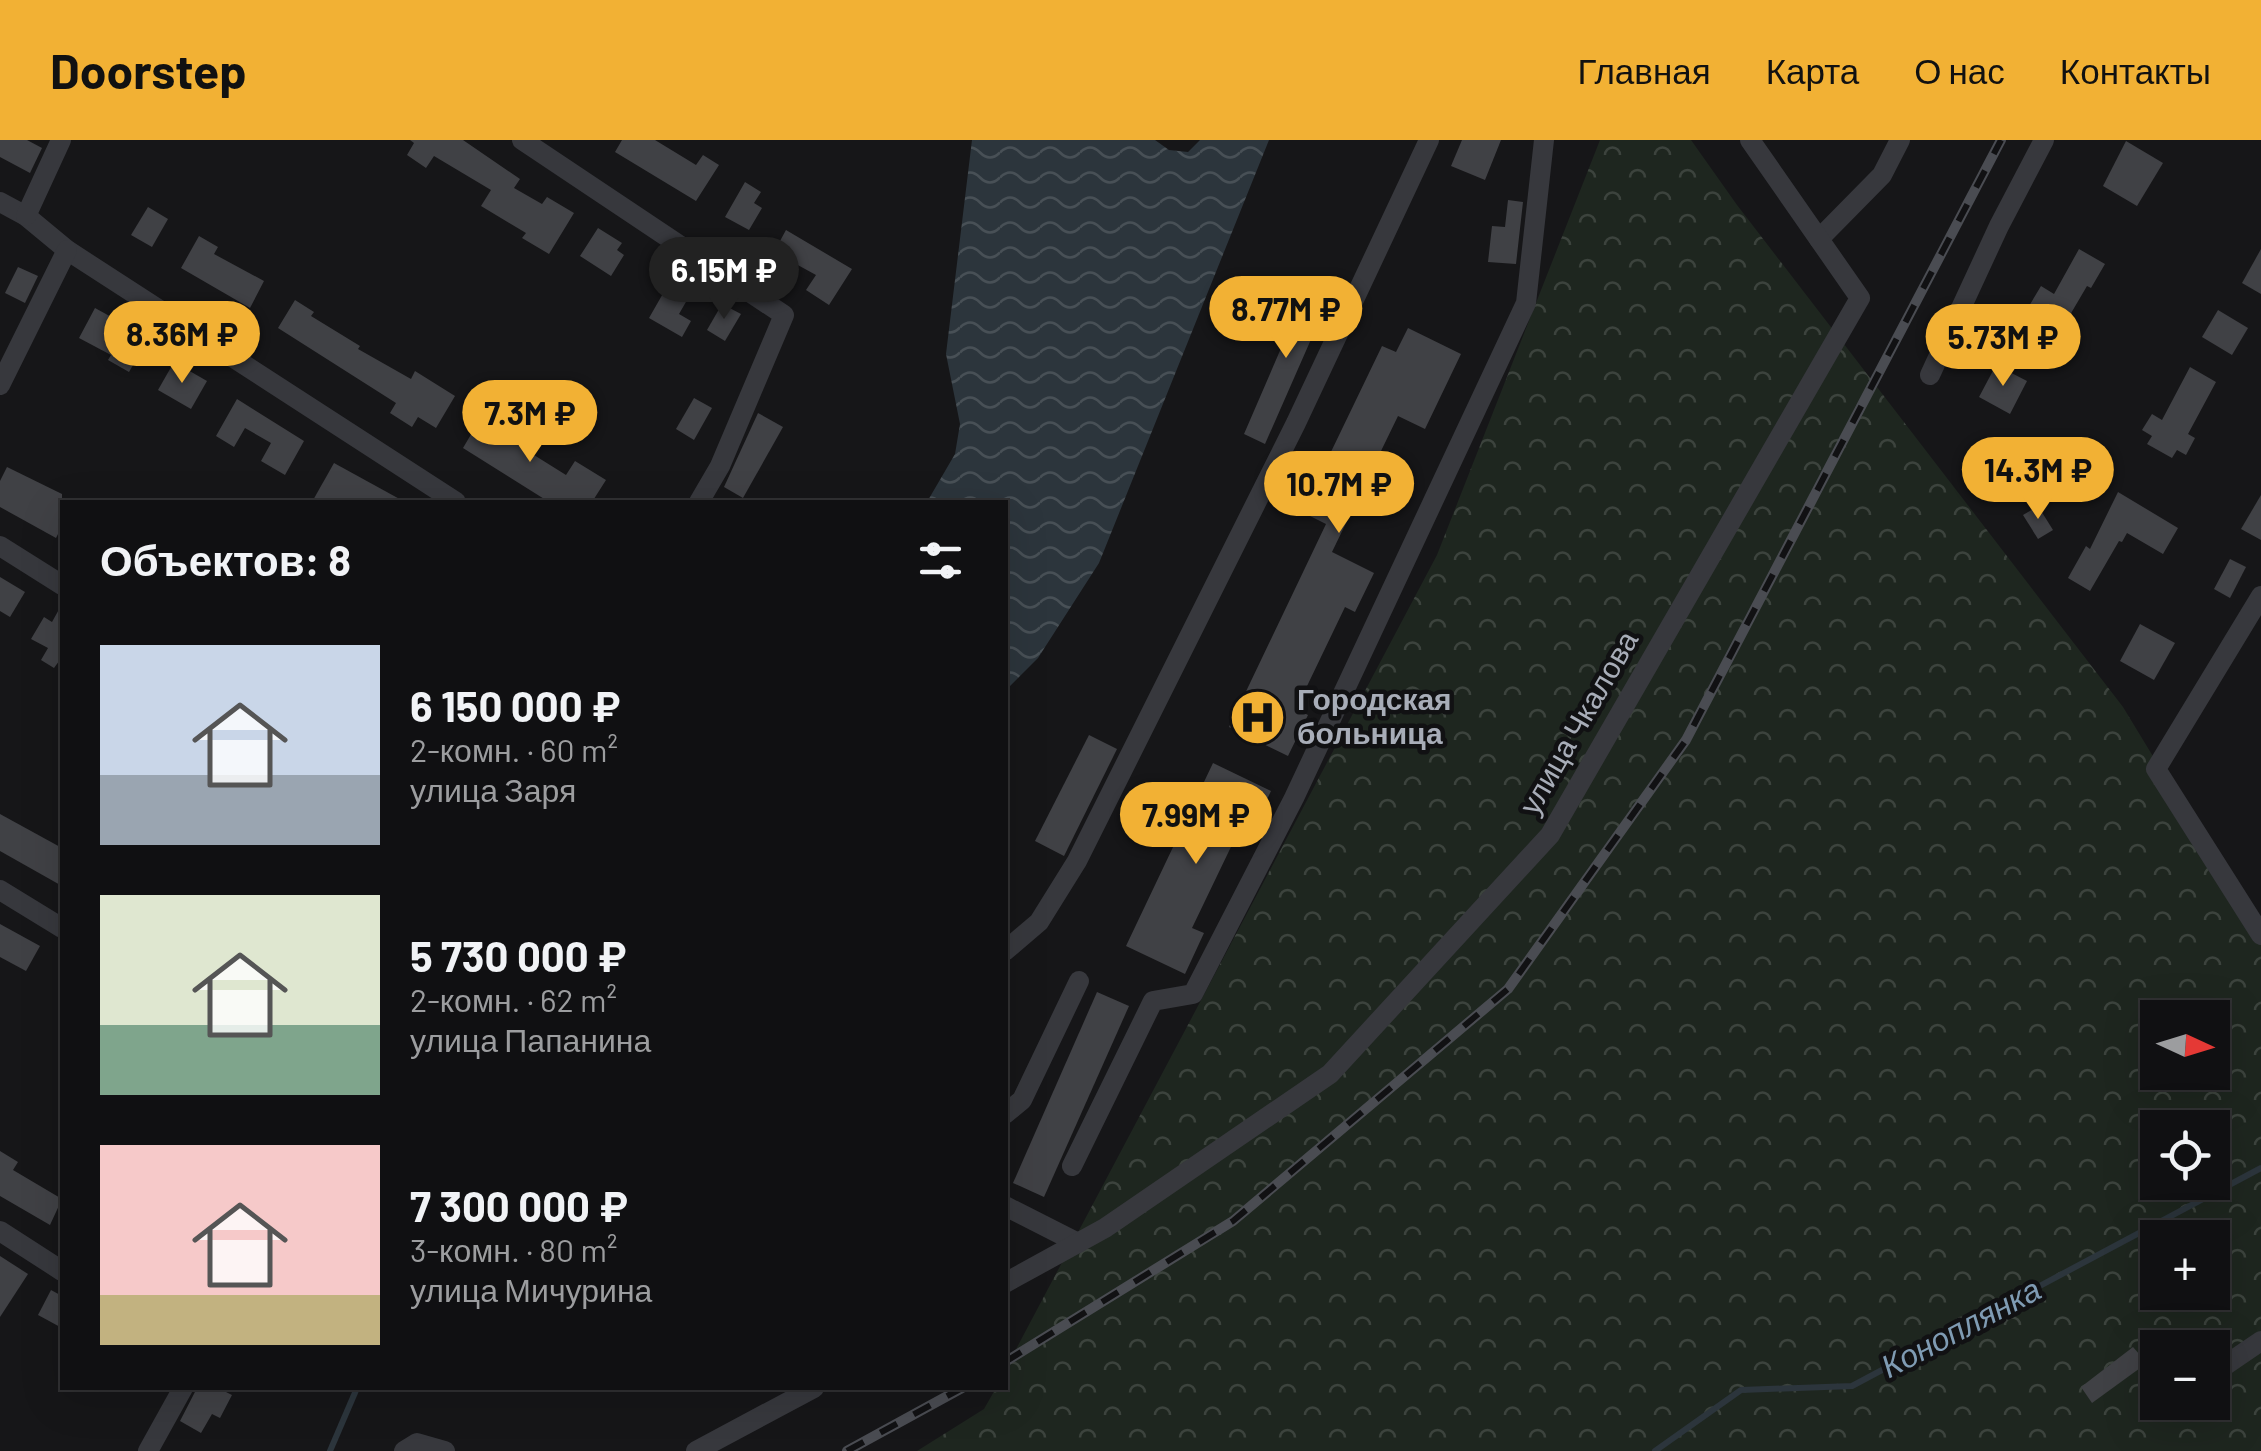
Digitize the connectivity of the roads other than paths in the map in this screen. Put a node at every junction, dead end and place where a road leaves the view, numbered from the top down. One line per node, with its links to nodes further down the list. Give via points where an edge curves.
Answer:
1 (61, 140): 9 (street)
2 (522, 140): 15 (street, via 784,315)
3 (1429, 140): 22 (street, via 1077,860 1039,922)
4 (1544, 140): 25 (street, via 1526,302 1294,798 1193,994 1153,1001)
5 (1750, 140): 10 (street, улица Чкалова)
6 (1900, 140): 10 (street, via 1882,175)
7 (2044, 140): 12 (street)
8 (0, 202): 9 (street)
9 (26, 216): 11 (street)
10 (1819, 238): 28 (street, улица Чкалова, via 1860,298 1550,834 1330,1074)
11 (68, 250): 13 (street); 14 (street)
12 (1930, 376)
13 (0, 385)
14 (453, 500)
15 (700, 500)
16 (0, 546): 17 (street)
17 (60, 583)
18 (2261, 596): 21 (street, via 2156,769)
19 (0, 890): 20 (street)
20 (60, 927)
21 (2261, 935)
22 (1008, 948)
23 (1079, 981): 24 (street, via 1022,1100)
24 (1008, 1112)
25 (1072, 1166)
26 (1008, 1208): 28 (street)
27 (0, 1232): 29 (street)
28 (1078, 1243): 30 (street, улица Чкалова)
29 (60, 1270)
30 (1008, 1281)
31 (2261, 1342): 32 (street)
32 (2230, 1363)
33 (182, 1390): 35 (street)
34 (810, 1390): 38 (street)
35 (148, 1451)
36 (404, 1451): 37 (street, via 417,1443)
37 (446, 1451)
38 (696, 1451)

